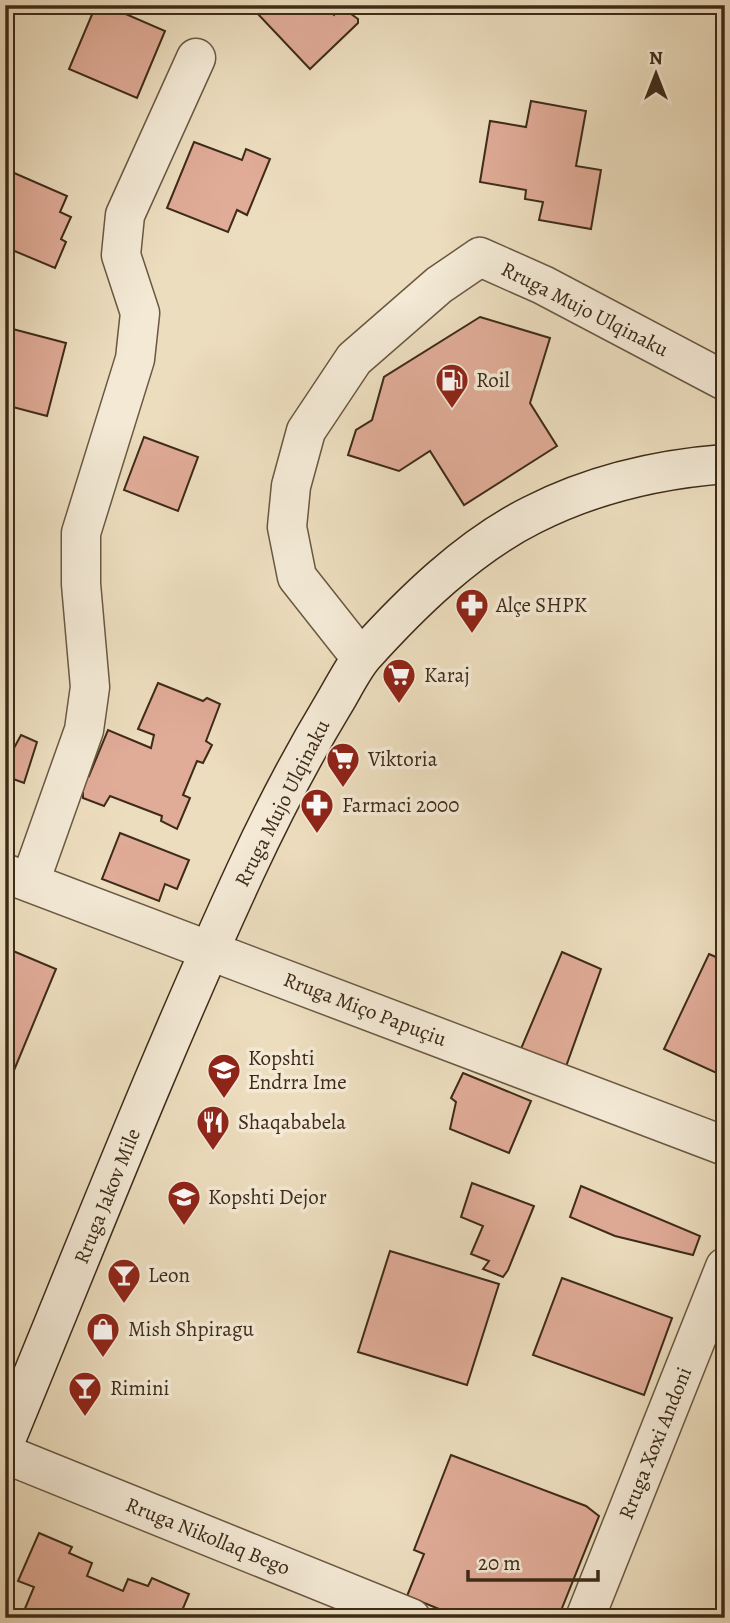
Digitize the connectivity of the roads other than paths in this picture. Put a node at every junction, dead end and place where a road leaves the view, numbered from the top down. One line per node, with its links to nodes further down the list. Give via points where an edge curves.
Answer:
1 (196, 58): 5 (street, via 125,215 121,255 140,313 135,359 81,533 90,687 84,730)
2 (725, 381): 4 (street, Rruga Mujo Ulqinaku, via 480,257 439,285 354,359 306,431 290,486 287,527 297,577)
3 (725, 464): 4 (street, Rruga Mujo Ulqinaku, via 663,471 582,494 532,515 440,581)
4 (361, 658): 6 (street, Rruga Mujo Ulqinaku, via 270,820)
5 (18, 878): 6 (street, Rruga Miço Papuçiu)
6 (209, 950): 7 (street, Rruga Miço Papuçiu); 9 (street, Rruga Jakov Mile)
7 (725, 1146)
8 (725, 1267): 12 (street, Rruga Xoxi Andoni)
9 (5, 1442)
10 (5, 1454): 11 (street, Rruga Nikollaq Bego)
11 (411, 1618)
12 (585, 1618)

